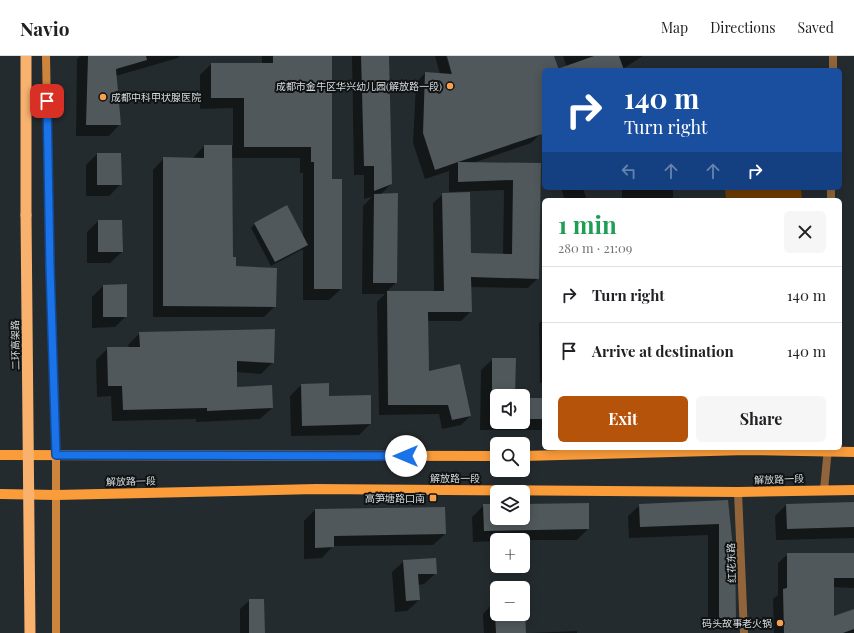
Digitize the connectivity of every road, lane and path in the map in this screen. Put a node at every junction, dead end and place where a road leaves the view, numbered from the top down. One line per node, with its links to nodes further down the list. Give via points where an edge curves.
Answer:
1 (26, 56): 16 (highway, 二环高架路, bridge)
2 (46, 56): 8 (main road)
3 (833, 56): 4 (street)
4 (833, 68)
5 (828, 450): 6 (main road); 10 (main road); 11 (street)
6 (854, 452)
7 (0, 455): 8 (main road)
8 (56, 455): 9 (main road); 15 (main road)
9 (490, 456)
10 (530, 456)
11 (824, 490): 12 (main road, 解放路一段); 13 (main road, 解放路一段)
12 (854, 490)
13 (738, 492): 15 (main road, 解放路一段, via 316,489); 18 (street, 红花东路)
14 (0, 494): 15 (main road, 解放路一段)
15 (56, 495): 17 (main road)
16 (30, 633)
17 (56, 633)
18 (744, 633)

